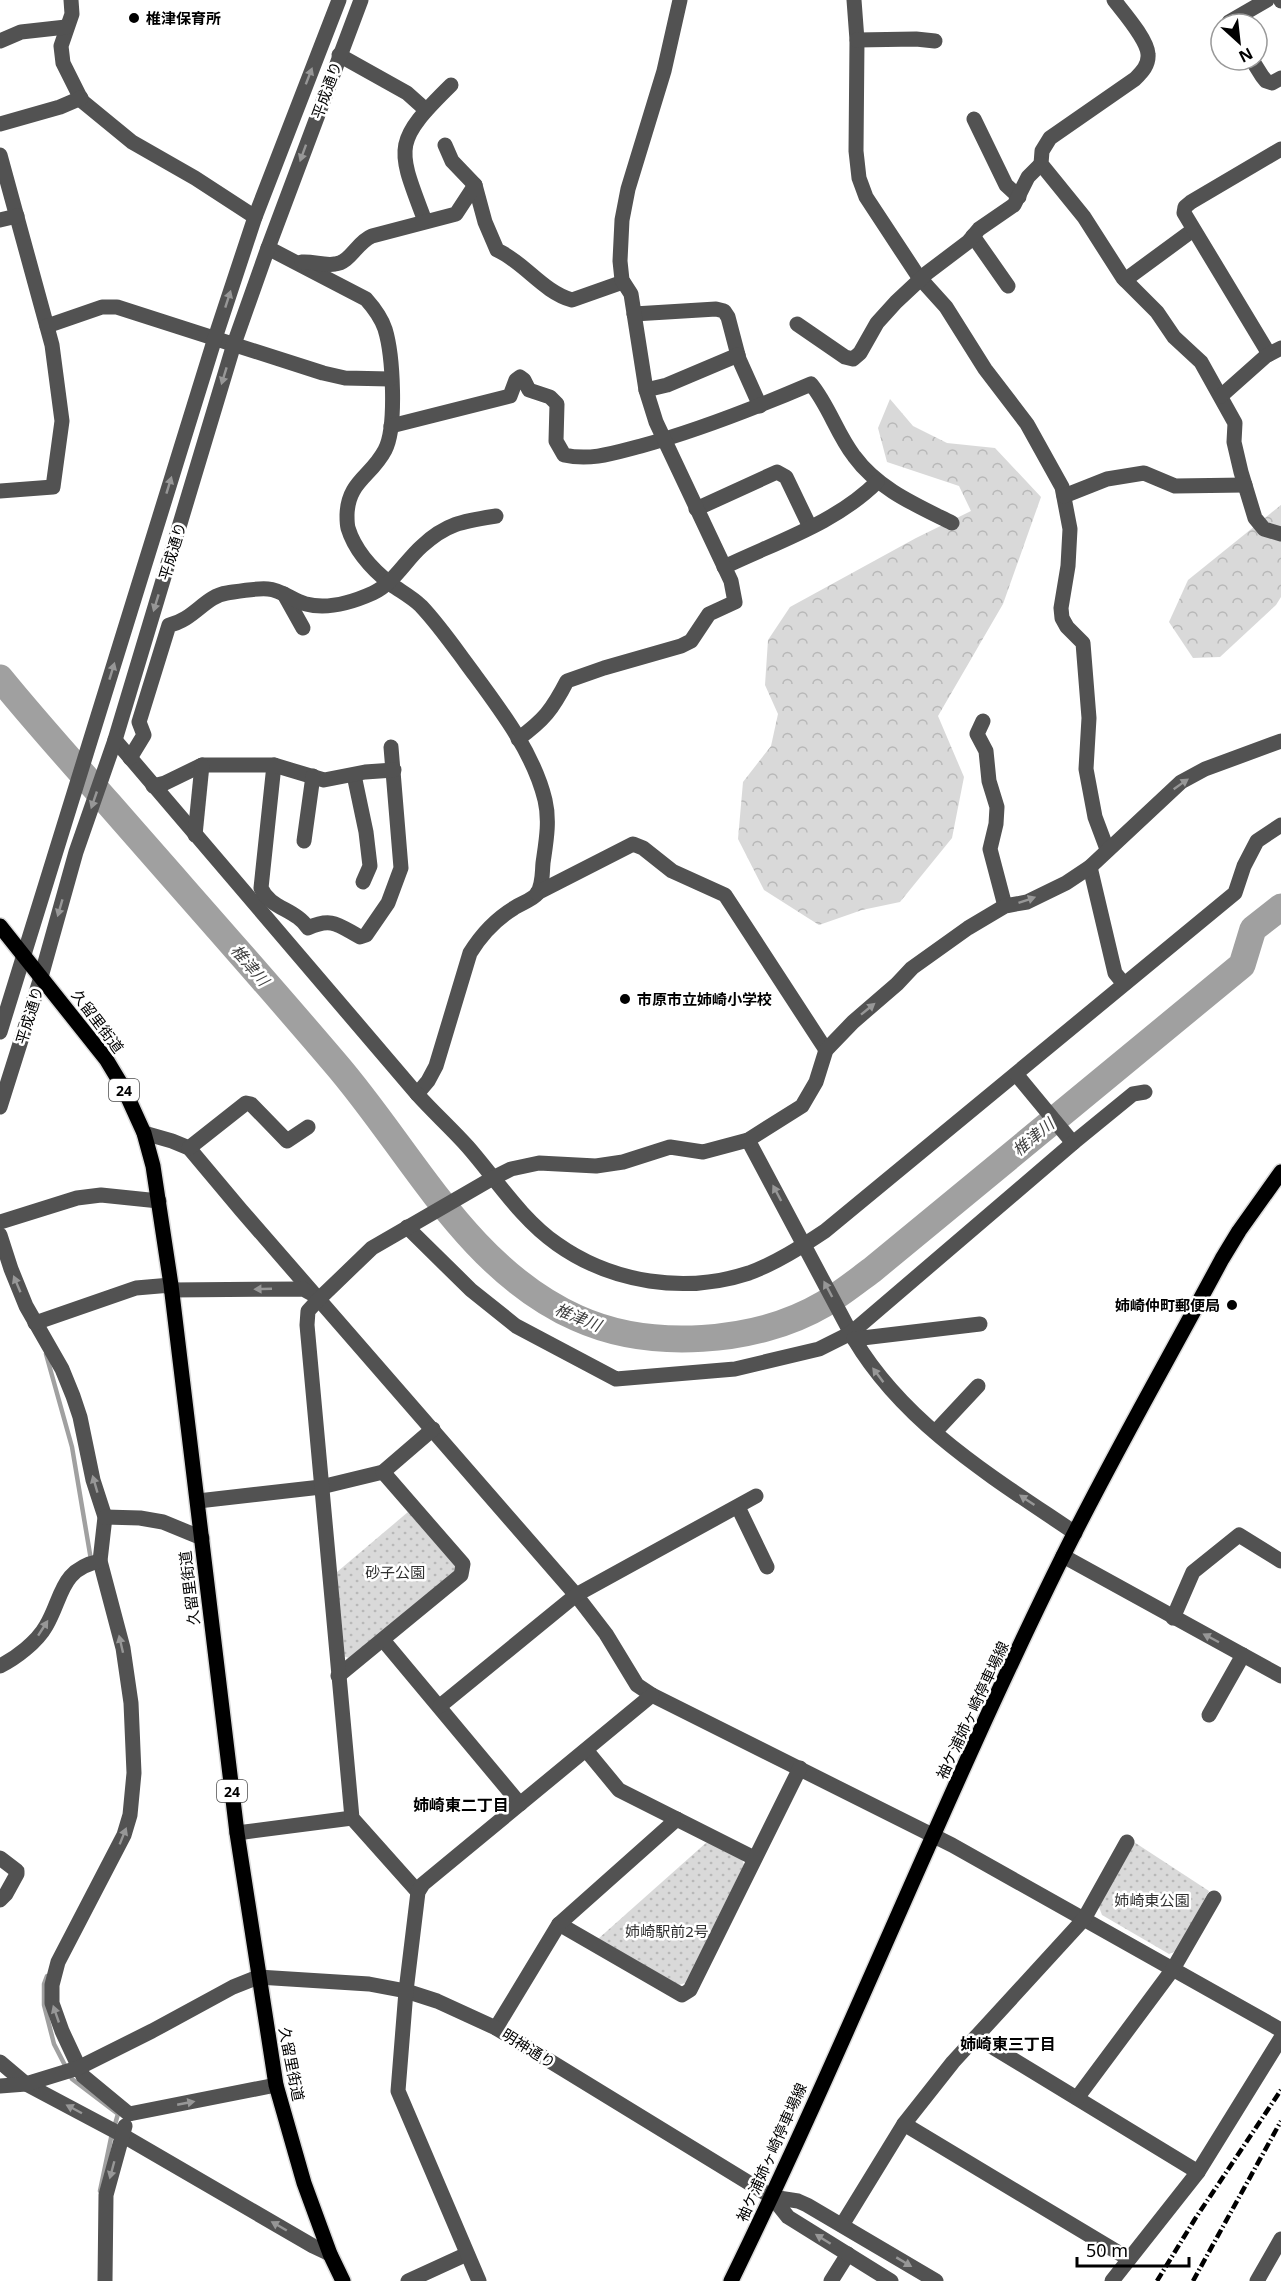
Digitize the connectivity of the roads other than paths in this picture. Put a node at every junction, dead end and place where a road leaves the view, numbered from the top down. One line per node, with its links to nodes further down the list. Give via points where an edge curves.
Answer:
1 (71, 0): 9 (street, via 72,14)
2 (339, 0): 28 (street, 平成通り, one-way to 2)
3 (361, 0): 13 (street, 平成通り)
4 (680, 0): 37 (street, via 664,71 628,189 622,220)
5 (854, 0): 10 (street)
6 (1114, 0): 24 (street, via 1144,41 1146,67 1135,79 1050,138 1042,151)
7 (1267, 0): 8 (street)
8 (1246, 12)
9 (66, 27): 11 (street, via 21,32); 17 (street, via 61,46 63,63)
10 (856, 40): 12 (street); 35 (street, via 859,178 866,197)
11 (0, 41)
12 (935, 41)
13 (339, 55): 18 (street, via 407,93); 33 (street, 平成通り, one-way to 33)
14 (1260, 72): 15 (street, via 1266,81)
15 (1281, 78)
16 (451, 85): 18 (street)
17 (81, 98): 20 (street); 28 (street, via 132,142)
18 (426, 110): 30 (street, via 415,122 403,156)
19 (974, 119): 26 (street, via 1006,185)
20 (0, 124)
21 (445, 145): 25 (street, via 452,161)
22 (1281, 149): 31 (street, via 1185,207)
23 (0, 155): 27 (street)
24 (1041, 164): 26 (street, via 1028,177); 36 (street, via 1084,217)
25 (475, 185): 30 (street, via 456,214); 37 (street, via 497,250 512,257 553,292 572,300)
26 (1019, 197): 32 (street)
27 (17, 216): 29 (street); 41 (street)
28 (255, 217): 42 (street, 平成通り, one-way to 28)
29 (0, 220)
30 (425, 221): 34 (street, via 363,240 341,263)
31 (1193, 230): 36 (street); 44 (street)
32 (973, 236): 35 (street); 38 (street)
33 (268, 248): 34 (street); 43 (street, 平成通り)
34 (295, 263): 46 (street, via 366,299 385,328)
35 (921, 280): 40 (street, via 877,323 853,358 845,357); 55 (street, via 946,307 1027,424)
36 (1125, 280): 48 (street, via 1201,362)
37 (623, 282): 39 (street, via 631,294)
38 (1008, 286)
39 (634, 314): 45 (street, via 724,311); 47 (street)
40 (797, 324)
41 (47, 326): 42 (street, via 102,307 117,307); 54 (street, via 62,421 53,487)
42 (215, 338): 43 (street); 88 (street, 平成通り, one-way to 42)
43 (234, 344): 46 (street, via 345,378); 68 (street, 平成通り, one-way to 68)
44 (1275, 351): 48 (street)
45 (738, 355): 47 (street, via 668,385); 49 (street)
46 (390, 379): 50 (street)
47 (646, 390): 51 (street)
48 (1221, 396): 53 (street, via 1235,423 1234,442)
49 (760, 406): 51 (street); 52 (street, via 811,384 853,455)
50 (391, 426): 51 (street, via 510,396 520,377 529,390 550,397 557,404 556,441 564,455 610,455); 62 (street, via 378,461 351,492 347,527 360,552)
51 (664, 441): 56 (street)
52 (878, 482): 58 (street); 59 (street, via 841,513)
53 (1245, 485): 55 (street, via 1175,486 1144,473 1107,478); 60 (street, via 1255,518 1264,529)
54 (0, 491)
55 (1064, 496): 80 (street, via 1070,530 1062,618 1083,643 1089,718 1086,769 1095,817)
56 (696, 509): 59 (street, via 777,472 786,477); 61 (street)
57 (496, 516): 62 (street, via 457,522 442,531 421,546)
58 (952, 523)
59 (810, 527): 61 (street)
60 (1281, 534)
61 (724, 567): 66 (street, via 735,602 709,614 691,641 567,681 553,708)
62 (389, 583): 63 (street, via 375,592 332,606 306,604); 66 (street, via 419,604 440,628)
63 (284, 594): 64 (street); 70 (street, via 270,589 219,594 180,623 169,626 139,722 144,735)
64 (303, 628)
65 (983, 721): 84 (street, via 977,734 987,751 989,781 997,807 990,849)
66 (518, 739): 83 (street, via 547,811 542,883)
67 (1281, 741): 80 (street, one-way to 67, via 1181,782 1221,762)
68 (114, 743): 70 (street); 89 (street, 平成通り, one-way to 89, via 76,852)
69 (391, 747): 73 (street)
70 (130, 758): 76 (street)
71 (202, 765): 72 (street); 76 (street); 78 (street)
72 (274, 765): 75 (street); 86 (street, via 261,888 268,901 302,920)
73 (394, 770): 74 (street); 86 (street, via 401,868 388,903 366,935 360,937 332,922)
74 (354, 775): 75 (street, via 324,780); 82 (street, via 370,866)
75 (313, 776): 79 (street)
76 (153, 786): 78 (street)
77 (1281, 825): 90 (street, via 1257,841 1235,893)
78 (195, 835): 87 (street)
79 (304, 841)
80 (1107, 849): 81 (street)
81 (1090, 867): 84 (street, one-way to 81, via 1036,897); 90 (street, via 1114,973)
82 (363, 882)
83 (537, 893): 92 (street, via 633,844 643,848 672,871 725,895); 95 (street, via 497,920 477,941 436,1066)
84 (1005, 906): 92 (street, one-way to 84, via 912,968)
85 (0, 926): 88 (main road, 久留里街道 / 24)
86 (308, 928): 87 (street)
87 (293, 950): 95 (street)
88 (25, 957): 89 (main road, 久留里街道 / 24); 91 (street, 平成通り)
89 (41, 977): 96 (street, 平成通り); 98 (main road, 久留里街道 / 24, via 106,1059)
90 (1124, 984): 93 (street)
91 (0, 1032)
92 (826, 1050): 99 (street, via 816,1082 802,1106)
93 (1016, 1074): 100 (street); 108 (street)
94 (1145, 1092): 100 (street, via 1133,1094)
95 (417, 1094): 103 (street)
96 (0, 1107)
97 (308, 1127): 101 (street, via 287,1141 246,1103)
98 (144, 1133): 101 (street); 104 (main road, 久留里街道 / 24)
99 (748, 1140): 103 (street, via 703,1152 670,1147 596,1166 539,1163); 108 (street, one-way to 99)
100 (1073, 1143): 113 (street)
101 (189, 1148): 110 (street)
102 (1281, 1172): 123 (main road, 袖ケ浦姉ヶ崎停車場線, via 1222,1259)
103 (493, 1178): 106 (street); 108 (street, via 556,1244 609,1271 644,1281 697,1283 729,1279)
104 (159, 1201): 105 (street, via 101,1195 77,1198); 109 (main road, 久留里街道 / 24)
105 (0, 1222)
106 (407, 1227): 110 (street, via 372,1248); 113 (street, via 471,1290 516,1326 616,1379 735,1369 819,1349)
107 (0, 1235): 111 (street, one-way to 107)
108 (804, 1245): 113 (street, one-way to 108)
109 (171, 1287): 110 (street, one-way to 109, via 303,1288); 111 (street, via 136,1288); 120 (main road, 久留里街道 / 24)
110 (319, 1299): 115 (street); 118 (street, via 308,1311 307,1325)
111 (35, 1323): 122 (street, one-way to 111, via 73,1396)
112 (980, 1324): 113 (street)
113 (853, 1336): 116 (street, one-way to 113, via 889,1389)
114 (978, 1386): 116 (street)
115 (433, 1429): 117 (street); 129 (street)
116 (935, 1432): 123 (street, one-way to 116, via 969,1461)
117 (383, 1472): 118 (street); 131 (street, via 463,1564 461,1575)
118 (321, 1487): 120 (street); 134 (street)
119 (756, 1496): 121 (street)
120 (198, 1501): 124 (main road, 久留里街道 / 24)
121 (738, 1507): 128 (street); 129 (street)
122 (105, 1517): 124 (street, via 163,1522); 126 (street)
123 (1075, 1533): 125 (main road, 袖ケ浦姉ヶ崎停車場線)
124 (202, 1538): 144 (main road, 久留里街道 / 24)
125 (1063, 1556): 130 (street); 145 (main road, 袖ケ浦姉ヶ崎停車場線)
126 (100, 1562): 133 (street, one-way to 126, via 40,1635 70,1575 86,1564); 162 (street, one-way to 126, via 52,2003 52,1985 69,1938 124,1835 134,1773 131,1702 123,1648)
127 (1281, 1562): 130 (street, via 1239,1535 1193,1572)
128 (767, 1567)
129 (576, 1595): 136 (street, via 637,1685); 137 (street)
130 (1173, 1618): 132 (street, one-way to 130)
131 (383, 1640): 134 (street); 137 (street)
132 (1243, 1655): 135 (street); 138 (street)
133 (0, 1666)
134 (338, 1676): 142 (street)
135 (1281, 1677)
136 (652, 1695): 139 (street); 140 (street)
137 (440, 1706): 141 (street)
138 (1209, 1715)
139 (586, 1750): 141 (street); 143 (street, via 619,1790)
140 (800, 1768): 145 (street); 148 (street)
141 (520, 1804): 149 (street)
142 (352, 1818): 144 (street); 149 (street)
143 (677, 1819): 148 (street); 153 (street)
144 (237, 1833): 155 (main road, 久留里街道 / 24)
145 (934, 1835): 152 (street); 171 (main road, 袖ケ浦姉ヶ崎停車場線)
146 (1127, 1842): 152 (street)
147 (0, 1858): 151 (street, via 17,1874)
148 (754, 1858): 153 (street, via 685,1994)
149 (418, 1892): 156 (street)
150 (1214, 1898): 154 (street)
151 (0, 1899)
152 (1084, 1919): 154 (street); 159 (street)
153 (559, 1924): 157 (street)
154 (1173, 1970): 158 (street); 166 (street)
155 (258, 1977): 156 (street, 明神通り, via 369,1984); 162 (street, via 233,1986); 164 (main road, 久留里街道 / 24)
156 (406, 1991): 157 (street, 明神通り); 175 (street, via 398,2091)
157 (496, 2028): 171 (street, 明神通り)
158 (1281, 2031)
159 (976, 2037): 166 (street); 168 (street)
160 (1281, 2038): 170 (street)
161 (0, 2062): 163 (street)
162 (78, 2068): 163 (street); 167 (street)
163 (26, 2084): 165 (street); 169 (street, one-way to 163)
164 (276, 2085): 167 (street, one-way to 164); 174 (main road, 久留里街道 / 24)
165 (0, 2086)
166 (1077, 2098): 170 (street)
167 (129, 2114): 169 (street)
168 (904, 2124): 172 (street); 177 (street)
169 (122, 2135): 174 (street, one-way to 169); 178 (street, one-way to 178, via 106,2196)
170 (1198, 2172): 177 (street)
171 (772, 2197): 172 (street, 明神通り, via 798,2201); 176 (street, 明神通り, one-way to 171, via 788,2217); 182 (main road, 袖ケ浦姉ヶ崎停車場線)
172 (842, 2225): 185 (street, 明神通り, one-way to 185)
173 (1281, 2239): 187 (street)
174 (330, 2254): 179 (main road, 久留里街道 / 24)
175 (467, 2254): 180 (street); 181 (street)
176 (848, 2254): 183 (street); 184 (street, 明神通り)
177 (1129, 2259): 186 (street)
178 (105, 2281)
179 (343, 2281)
180 (408, 2281)
181 (478, 2281)
182 (731, 2281)
183 (831, 2281)
184 (891, 2281)
185 (936, 2281)
186 (1112, 2281)
187 (1257, 2281)

